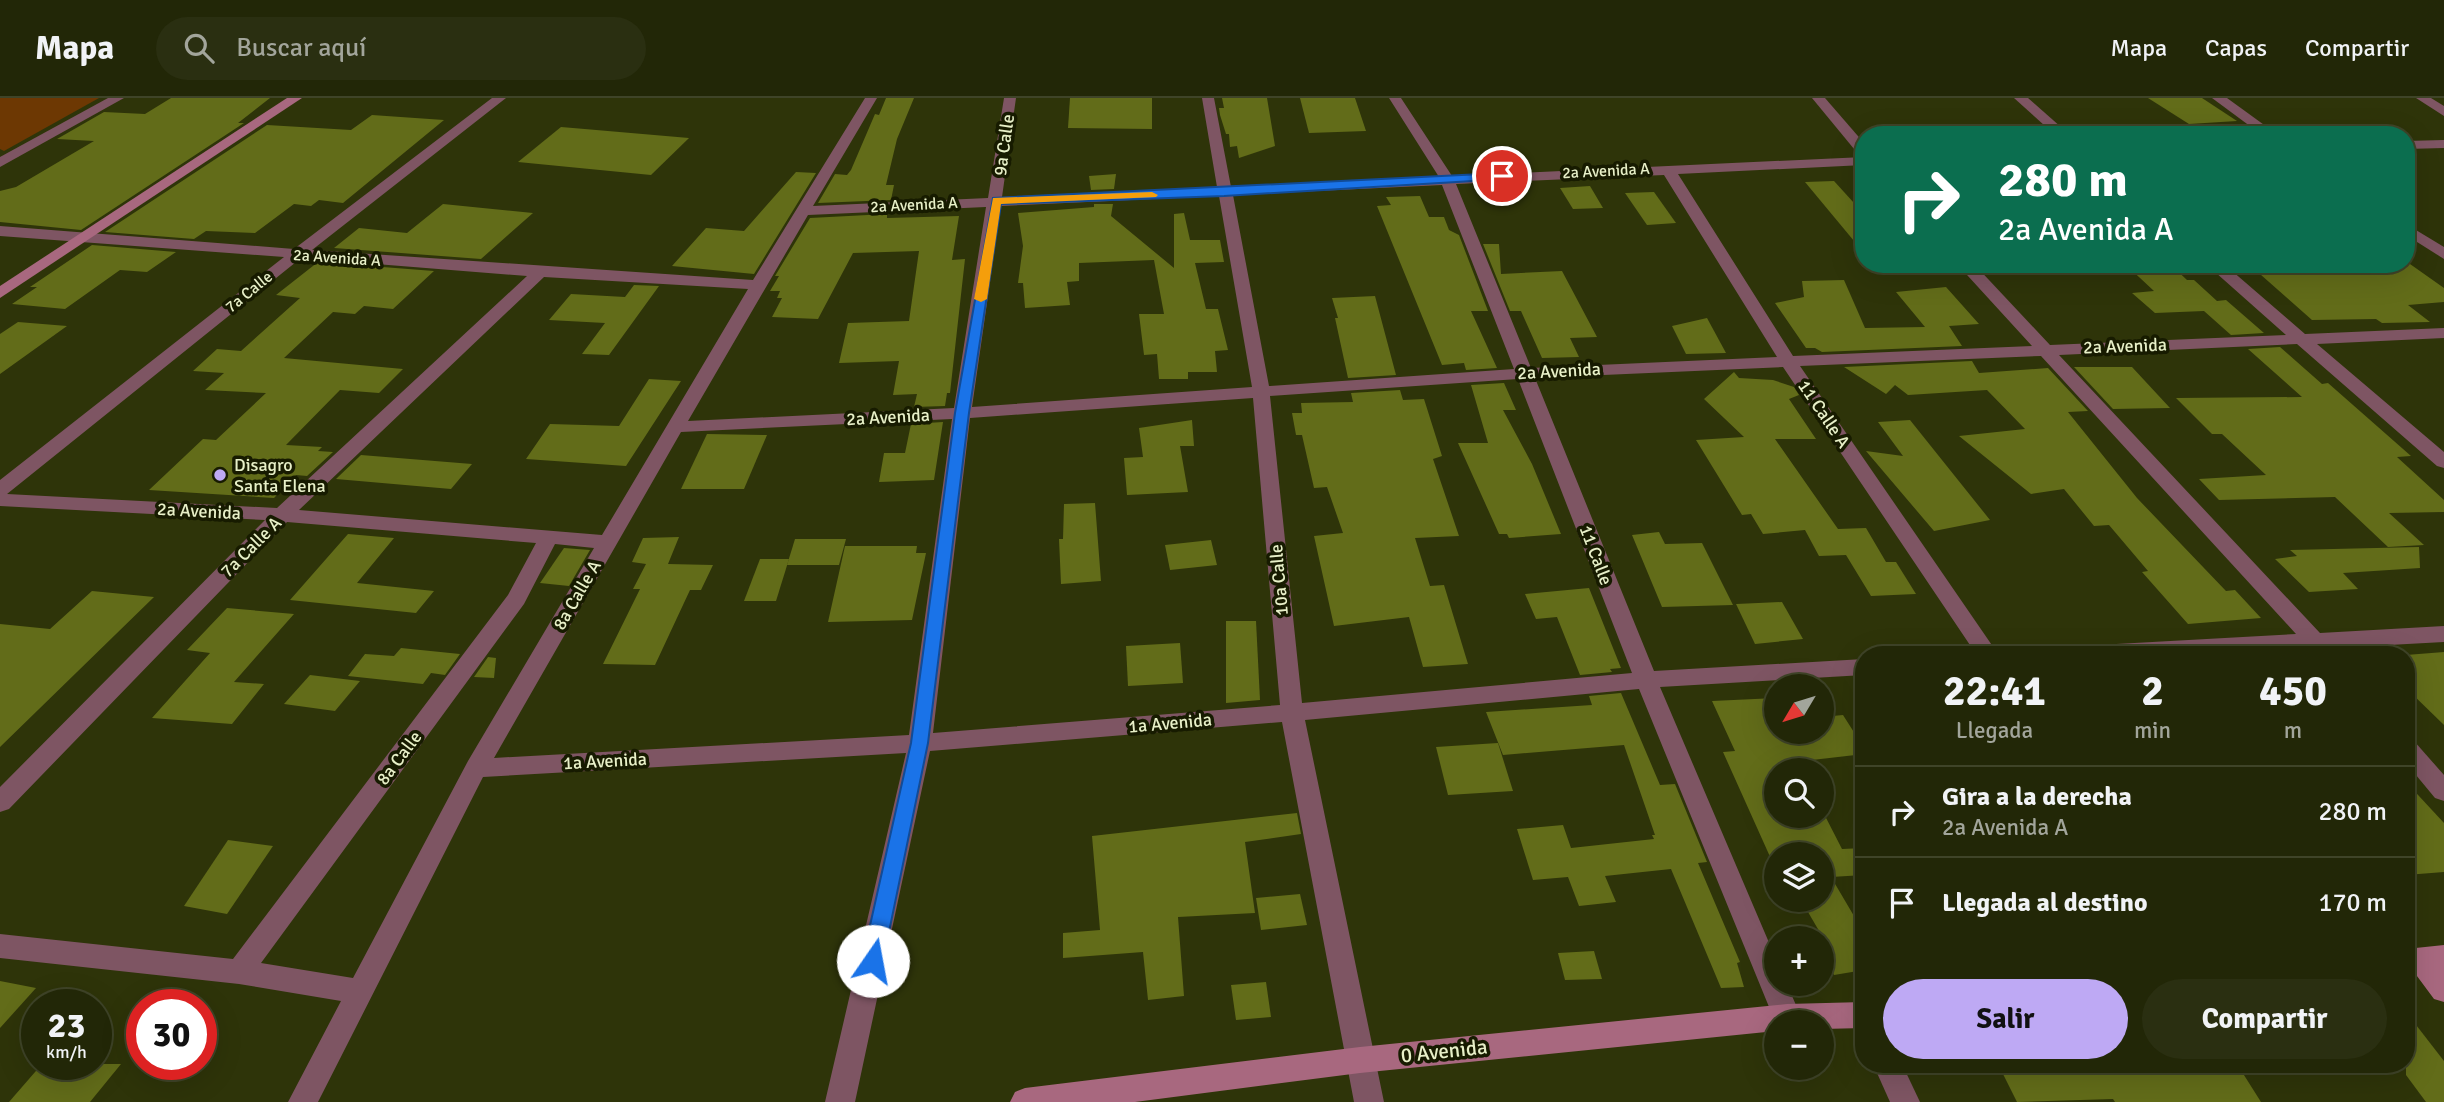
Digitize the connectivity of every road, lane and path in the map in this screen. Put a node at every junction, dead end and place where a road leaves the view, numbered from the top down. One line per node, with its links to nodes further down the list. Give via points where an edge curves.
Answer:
1 (118, 98): 19 (street)
2 (296, 98): 27 (street)
3 (500, 98): 29 (street, 7a Calle)
4 (871, 98): 24 (street, 8a Calle A)
5 (1010, 98): 23 (street, 9a Calle)
6 (1208, 98): 22 (street, 10a Calle)
7 (1395, 98): 21 (street, 11 Calle)
8 (1818, 98): 15 (street)
9 (2020, 98): 13 (street)
10 (2218, 98): 14 (street)
11 (2422, 98): 12 (street)
12 (2444, 112)
13 (2053, 126)
14 (2259, 126)
15 (1855, 141)
16 (2444, 144): 17 (street)
17 (2415, 145)
18 (1855, 161): 20 (street, 2a Avenida A)
19 (0, 163)
20 (1667, 168): 21 (street, 2a Avenida A); 38 (street, 11 Calle A)
21 (1447, 179): 22 (street, 2a Avenida A); 39 (street, 11 Calle)
22 (1224, 192): 23 (street, 2a Avenida A); 40 (street, 10a Calle)
23 (996, 200): 24 (street, 2a Avenida A); 41 (street, 9a Calle)
24 (804, 211): 33 (street, 8a Calle A)
25 (0, 231): 27 (street, 2a Avenida A)
26 (2415, 234): 28 (street)
27 (79, 239): 29 (street, 2a Avenida A); 34 (street)
28 (2444, 254)
29 (296, 255): 30 (street, 2a Avenida A); 44 (street, 7a Calle)
30 (540, 272): 33 (street, 2a Avenida A); 46 (street, 7a Calle A)
31 (1973, 273): 37 (street)
32 (2224, 273): 36 (street)
33 (758, 285): 42 (street, 8a Calle A)
34 (0, 293)
35 (2444, 333): 36 (street, 2a Avenida)
36 (2302, 340): 37 (street, 2a Avenida); 43 (street)
37 (2042, 349): 38 (street, 2a Avenida); 51 (street)
38 (1787, 359): 39 (street, 2a Avenida); 50 (street, 11 Calle A)
39 (1525, 373): 40 (street, 2a Avenida); 54 (street, 11 Calle)
40 (1261, 390): 41 (street, 2a Avenida); 55 (street, 10a Calle)
41 (962, 413): 42 (street, 2a Avenida); 56 (street, 9a Calle)
42 (675, 427): 48 (street, 8a Calle A)
43 (2444, 462)
44 (0, 490)
45 (0, 500): 46 (street, 2a Avenida)
46 (282, 515): 47 (street, 2a Avenida); 60 (street, 7a Calle A)
47 (549, 537): 48 (street, 2a Avenida); 63 (street, 8a Calle, via 517,599)
48 (608, 542): 58 (street, 8a Calle A)
49 (2444, 634): 52 (street)
50 (1982, 646)
51 (2319, 646)
52 (2330, 646)
53 (1855, 668): 54 (street, 1a Avenida)
54 (1646, 680): 55 (street, 1a Avenida); 66 (street, 11 Calle)
55 (1292, 713): 56 (street, 1a Avenida); 70 (street, 10a Calle)
56 (920, 743): 58 (street, 1a Avenida); 73 (street, 9a Calle)
57 (2415, 757): 59 (street)
58 (476, 768): 65 (street, 8a Calle A)
59 (2444, 791)
60 (0, 802)
61 (0, 946): 63 (street)
62 (2424, 959): 64 (street)
63 (239, 972): 65 (street)
64 (2444, 990)
65 (360, 992): 72 (street, 8a Calle A)
66 (1784, 1010)
67 (1834, 1016): 68 (street, 0 Avenida)
68 (1855, 1016)
69 (1764, 1019): 70 (street, 0 Avenida)
70 (1360, 1060): 74 (street, 0 Avenida); 75 (street, 10a Calle)
71 (1891, 1073): 76 (street)
72 (303, 1102)
73 (840, 1102)
74 (1025, 1102)
75 (1369, 1102)
76 (1905, 1102)

